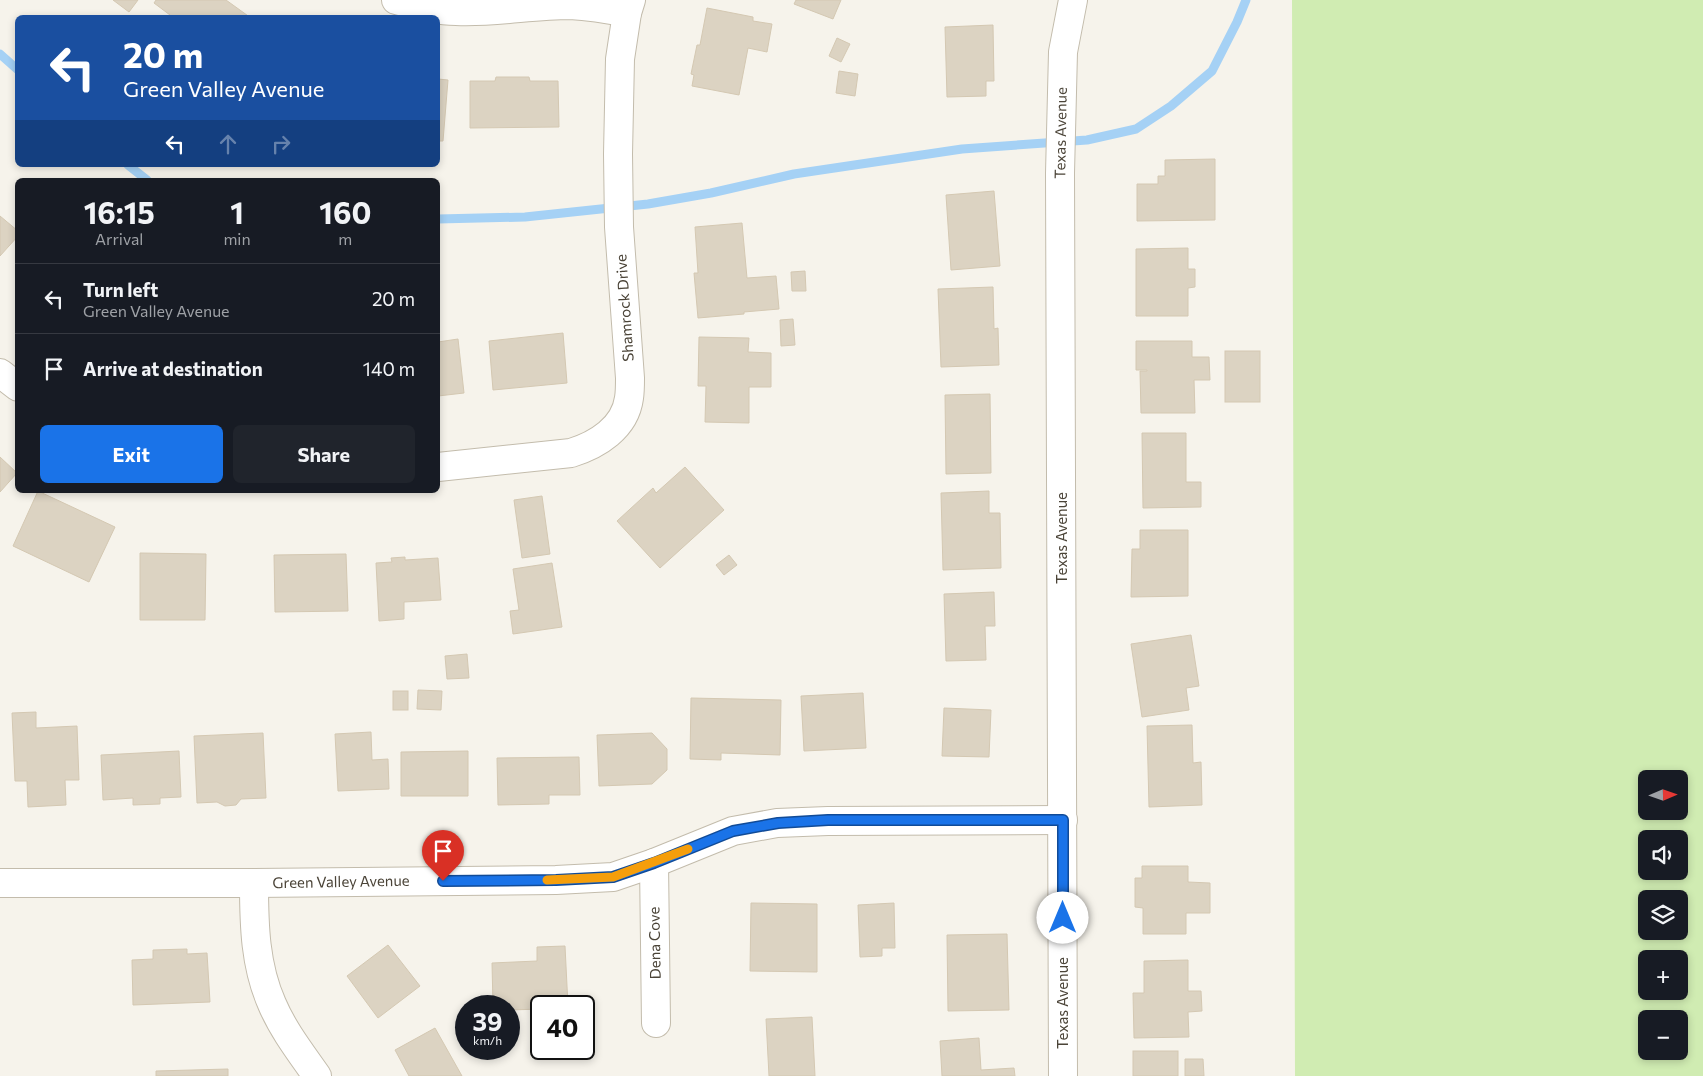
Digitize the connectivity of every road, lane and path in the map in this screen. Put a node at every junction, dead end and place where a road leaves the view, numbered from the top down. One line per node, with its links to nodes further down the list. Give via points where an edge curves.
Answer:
1 (396, 0): 3 (street, via 454,12 569,5)
2 (1072, 0): 7 (street, Texas Avenue, via 1063,52 1061,135)
3 (629, 7): 6 (street, Shamrock Drive, via 620,59 618,207 630,378 629,399 622,418 606,436 585,449 571,453)
4 (0, 373): 5 (street)
5 (15, 386)
6 (440, 467)
7 (1063, 820): 8 (street, Green Valley Avenue, via 778,823 733,831); 13 (street, Texas Avenue)
8 (654, 863): 10 (street, Green Valley Avenue, via 613,877 556,880); 11 (street, Dena Cove)
9 (0, 883): 10 (street, Green Valley Avenue)
10 (254, 883): 12 (street, via 254,929 266,989 288,1034)
11 (656, 1023)
12 (317, 1076)
13 (1063, 1076)

